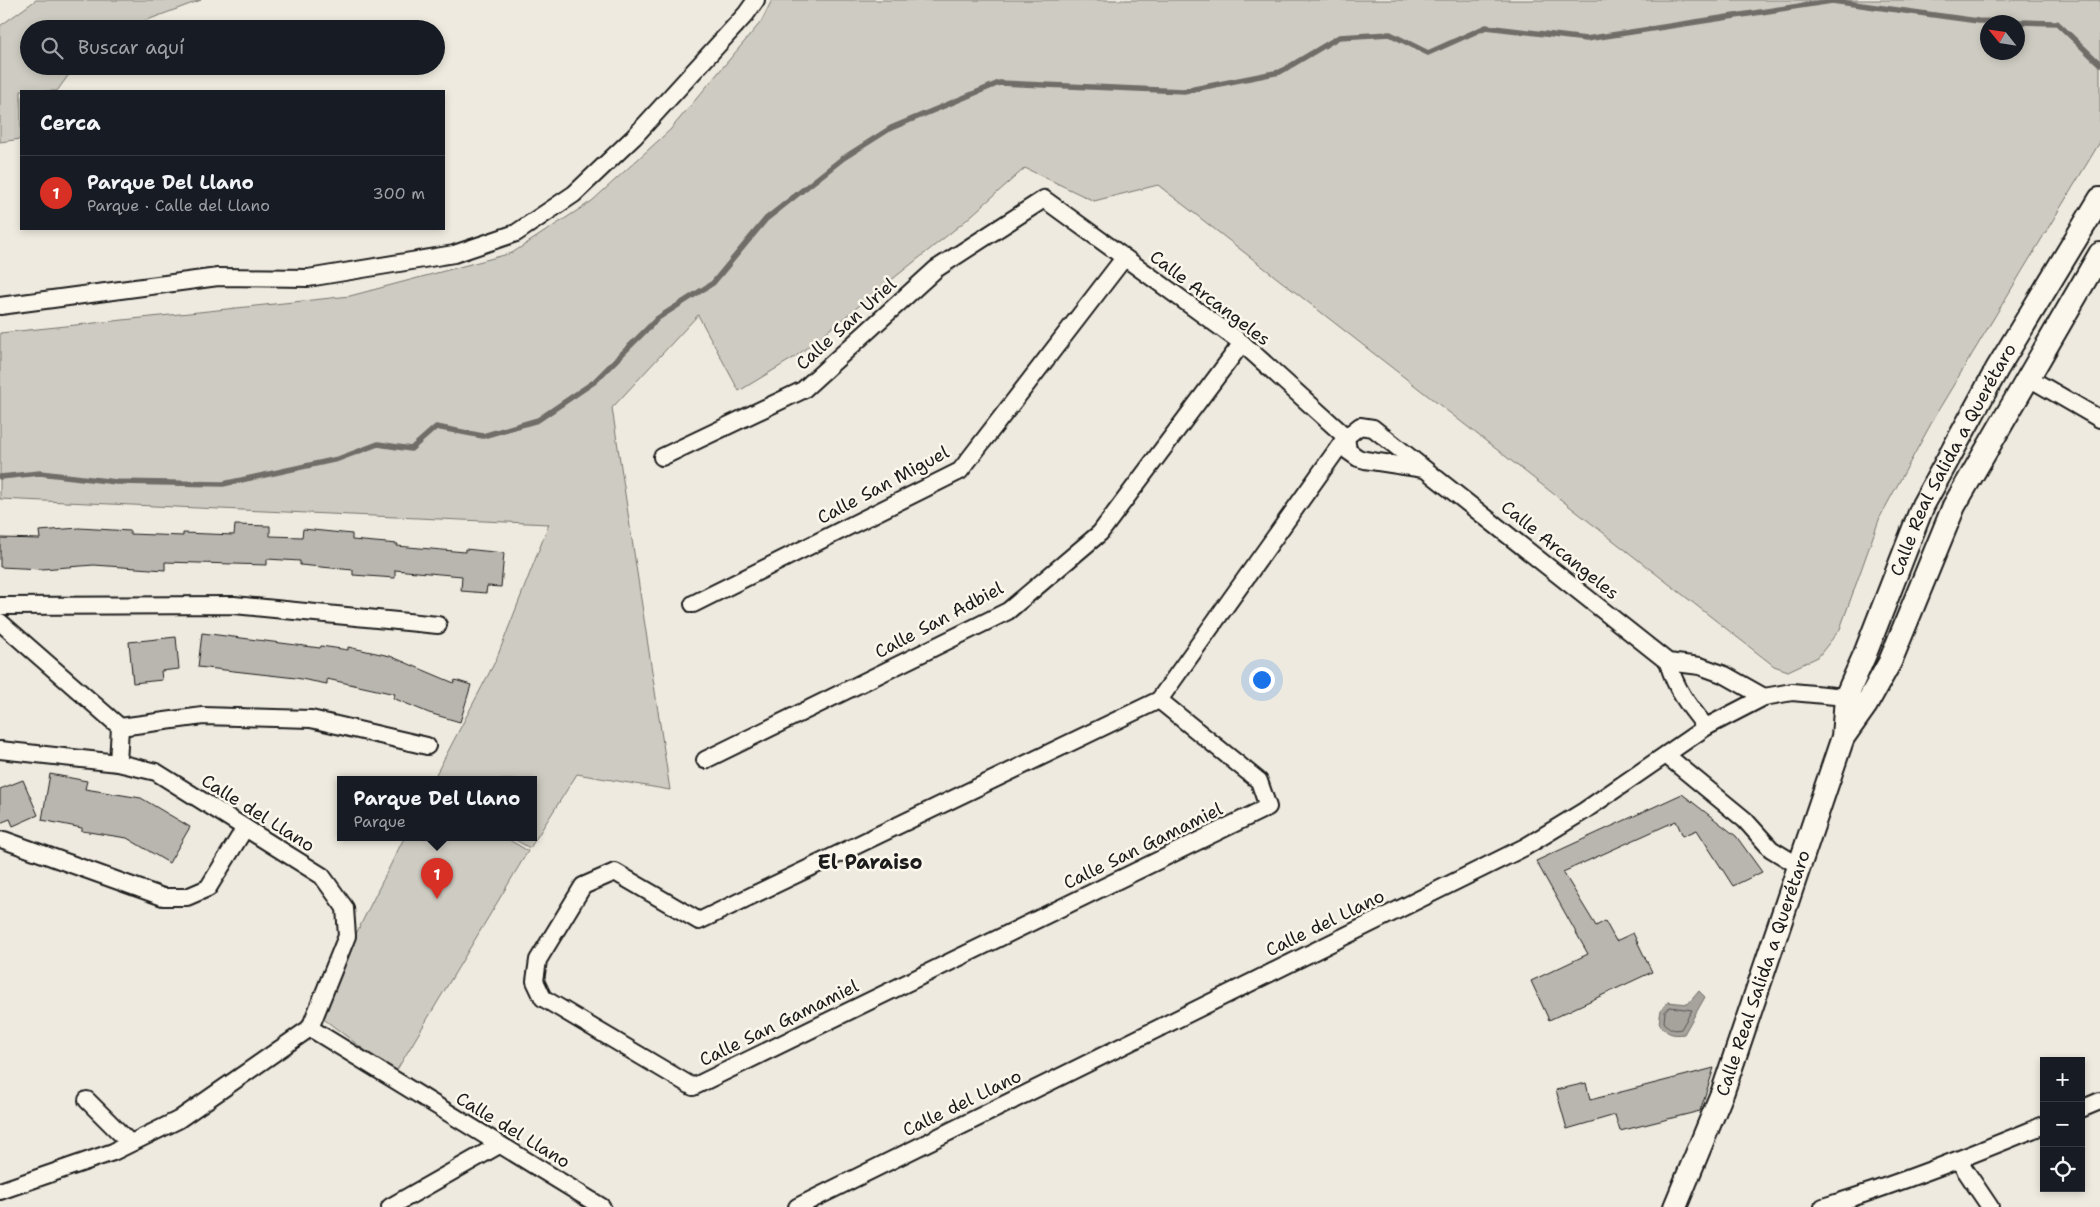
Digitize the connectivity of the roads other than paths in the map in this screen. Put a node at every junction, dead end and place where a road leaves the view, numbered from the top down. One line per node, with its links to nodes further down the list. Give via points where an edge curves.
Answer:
1 (756, 0): 6 (street, via 634,137 574,194 516,232 454,254 308,278 218,277)
2 (1044, 198): 5 (street, Calle Arcangeles); 11 (street, Calle San Uriel, via 936,269 804,390)
3 (2100, 199): 20 (street, Calle Real Salida a Querétaro, via 1997,369 1922,506 1865,654)
4 (2100, 254): 8 (street, Calle Real Salida a Querétaro)
5 (1124, 258): 7 (street, Calle Arcangeles); 13 (street, Calle San Miguel, via 960,471)
6 (0, 306)
7 (1242, 343): 10 (street, Calle Arcangeles); 26 (street, Calle San Adbiel, via 1100,533 1008,611)
8 (2028, 378): 9 (street); 20 (street, Calle Real Salida a Querétaro, via 1954,506 1890,662)
9 (2100, 419)
10 (1346, 437): 12 (street, Calle Arcangeles, via 1348,451 1358,458); 12 (street, Calle Arcangeles, via 1360,426 1373,428); 19 (street, Calle San Gamamiel)
11 (662, 457)
12 (1426, 469): 17 (street, Calle Arcangeles)
13 (693, 604)
14 (0, 606): 16 (street, via 234,605)
15 (0, 622): 21 (street)
16 (438, 625)
17 (1668, 662): 18 (street, via 1700,666); 22 (street, via 1674,682)
18 (1764, 697): 20 (street, Calle del Llano, via 1792,692); 22 (street, Calle del Llano)
19 (1160, 700): 19 (street, Calle San Gamamiel, via 699,921 615,872 598,878 583,886 538,960 535,981 543,998 694,1087 1268,807 1259,781)
20 (1856, 701): 30 (street, Calle Real Salida a Querétaro)
21 (120, 726): 23 (street, via 203,716 311,719); 27 (street)
22 (1706, 727): 25 (street, Calle del Llano)
23 (427, 746)
24 (0, 750): 27 (street, Calle del Llano)
25 (1666, 754): 30 (street, via 1745,820 1771,849); 43 (street, Calle del Llano, via 1525,847)
26 (705, 760)
27 (118, 763): 28 (street, Calle del Llano, via 156,772)
28 (245, 828): 29 (street, via 208,888 188,897 163,897); 31 (street, Calle del Llano, via 322,876 345,908 346,936)
29 (4, 840)
30 (1799, 866): 44 (street, Calle Real Salida a Querétaro, via 1723,1090)
31 (310, 1028): 36 (street, via 178,1120); 37 (street, Calle del Llano)
32 (87, 1100): 36 (street)
33 (2100, 1101): 34 (street)
34 (2085, 1107)
35 (2040, 1127): 38 (street)
36 (130, 1143): 39 (street)
37 (499, 1145): 41 (street); 42 (street, Calle del Llano)
38 (1959, 1161): 40 (street); 45 (street)
39 (0, 1191)
40 (1834, 1206)
41 (390, 1207)
42 (602, 1207)
43 (796, 1207)
44 (1675, 1207)
45 (1990, 1207)

